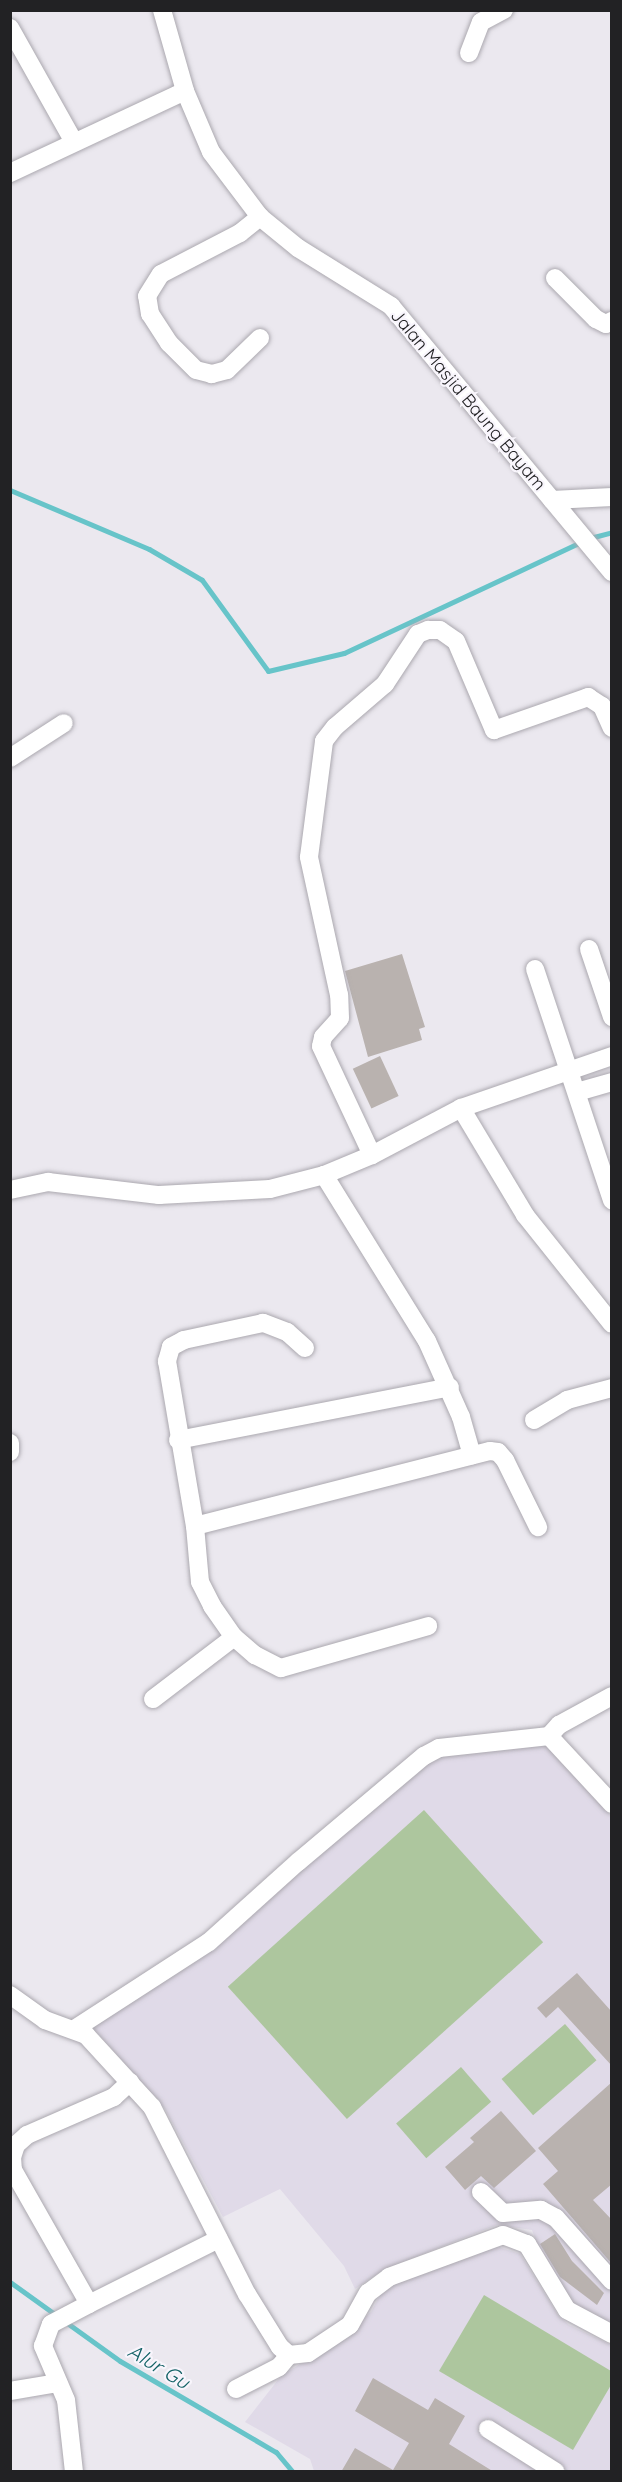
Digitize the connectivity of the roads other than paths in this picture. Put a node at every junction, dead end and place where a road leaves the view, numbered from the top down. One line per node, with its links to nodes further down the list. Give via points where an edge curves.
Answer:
1 (162, 10): 5 (street, Jalan Masjid Baung Bayam)
2 (504, 10): 4 (street, via 481,22)
3 (10, 28): 6 (street)
4 (469, 54)
5 (184, 92): 6 (street); 8 (street, Jalan Masjid Baung Bayam, via 211,152)
6 (74, 142): 7 (street)
7 (10, 173)
8 (260, 217): 11 (street, via 240,232 161,274 147,296 150,314 169,343 196,370 212,374 227,370); 13 (street, Jalan Masjid Baung Bayam, via 298,248 391,306)
9 (555, 278): 10 (street, via 596,319 606,324)
10 (612, 321)
11 (260, 338)
12 (612, 497): 13 (street)
13 (552, 500): 14 (street, Jalan Masjid Baung Bayam)
14 (611, 571)
15 (64, 723): 17 (street)
16 (612, 728): 26 (street, via 602,706 588,697 494,730 456,641 440,630 429,630 418,634 385,684 324,741 309,857 339,995 340,1018 323,1037 321,1046)
17 (10, 758)
18 (589, 950): 20 (street)
19 (534, 969): 22 (street)
20 (612, 1017)
21 (612, 1056): 22 (street)
22 (570, 1071): 24 (street); 25 (street)
23 (612, 1082): 24 (street)
24 (577, 1092): 29 (street)
25 (461, 1108): 26 (street); 30 (street, via 525,1215)
26 (372, 1155): 27 (street)
27 (324, 1175): 28 (street, via 270,1190 213,1194 159,1195 48,1182); 32 (street, via 427,1341)
28 (10, 1190)
29 (612, 1201)
30 (612, 1324)
31 (305, 1348): 35 (street, via 287,1332 263,1323 184,1340 171,1347 167,1361)
32 (450, 1388): 35 (street); 38 (street)
33 (612, 1388): 34 (street, via 567,1400)
34 (534, 1420)
35 (178, 1440): 39 (street)
36 (10, 1443): 37 (street)
37 (10, 1452)
38 (472, 1455): 39 (street); 40 (street, via 498,1452)
39 (195, 1526): 42 (street, via 200,1582)
40 (538, 1527)
41 (428, 1626): 42 (street, via 296,1667 281,1668 255,1655)
42 (234, 1637): 44 (street)
43 (612, 1696): 45 (street, via 565,1721)
44 (153, 1699)
45 (549, 1736): 46 (street); 48 (street, via 453,1745 424,1756 209,1942)
46 (612, 1804)
47 (10, 1995): 48 (street, via 45,2020)
48 (76, 2028): 49 (street)
49 (130, 2082): 51 (street, via 159,2117); 53 (street, via 114,2097 27,2135 16,2145 12,2157 13,2170)
50 (481, 2192): 52 (street, via 503,2213 541,2210 556,2218)
51 (219, 2239): 53 (street); 55 (street, via 247,2294)
52 (612, 2282)
53 (89, 2304): 56 (street, via 51,2324 43,2346)
54 (612, 2334): 55 (street, via 567,2310 527,2244 503,2235 389,2277 368,2293 350,2325 308,2353)
55 (289, 2355): 57 (street, via 279,2367)
56 (58, 2383): 58 (street); 60 (street, via 70,2419)
57 (236, 2389)
58 (10, 2391)
59 (488, 2429): 61 (street)
60 (74, 2472)
61 (556, 2472)

